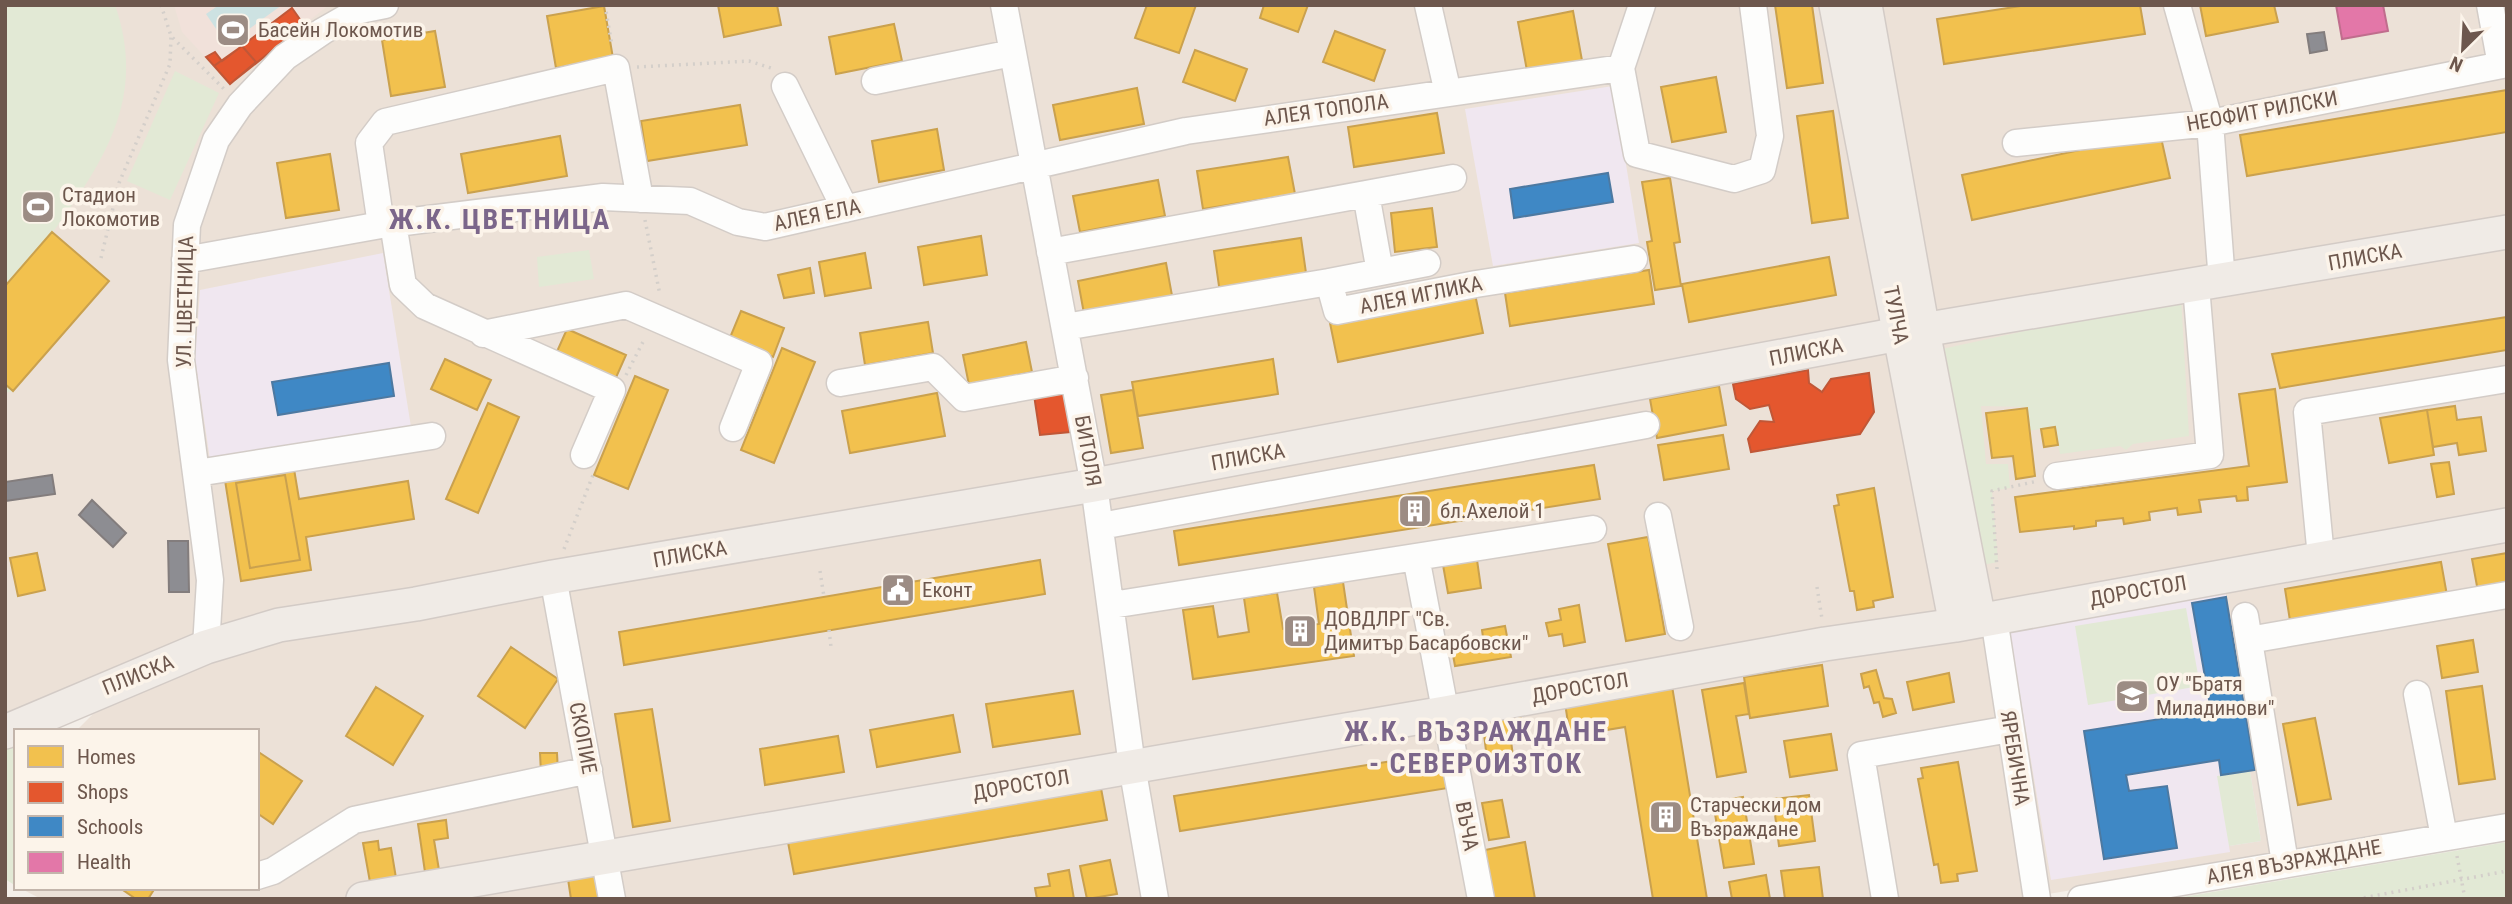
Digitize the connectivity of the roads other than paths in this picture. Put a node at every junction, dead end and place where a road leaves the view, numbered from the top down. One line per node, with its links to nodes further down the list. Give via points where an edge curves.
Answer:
1 (385, 5): 27 (street, УЛ. ЦВЕТНИЦА, via 360,10 285,57 240,105 216,140 187,225)
2 (1004, 5): 10 (street, БИТОЛЯ)
3 (1428, 5): 15 (street)
4 (1642, 5): 12 (street)
5 (1753, 5): 12 (street, via 1770,136 1762,170 1734,178 1637,154)
6 (1836, 5): 33 (main road, ТУЛЧА)
7 (1865, 5): 33 (main road, ТУЛЧА)
8 (2177, 5): 16 (street)
9 (2490, 5): 11 (street)
10 (1012, 53): 13 (street); 18 (street, БИТОЛЯ)
11 (2504, 64): 16 (street, НЕОФИТ РИЛСКИ)
12 (1621, 68): 15 (street, АЛЕЯ ТОПОЛА)
13 (875, 81)
14 (785, 86): 22 (street)
15 (1448, 93): 18 (street, АЛЕЯ ТОПОЛА, via 1186,131)
16 (2210, 123): 17 (street, НЕОФИТ РИЛСКИ); 31 (street)
17 (2016, 143)
18 (1033, 167): 22 (street, АЛЕЯ ЕЛА); 25 (street, БИТОЛЯ)
19 (1453, 178): 20 (street)
20 (1366, 194): 25 (street); 29 (street)
21 (640, 199): 22 (street, АЛЕЯ ЕЛА, via 690,201 738,222 765,227); 23 (street, АЛЕЯ ЕЛА, via 603,197); 23 (street, via 616,68 385,122 369,143)
22 (845, 209)
23 (387, 224): 27 (street, АЛЕЯ ЕЛА); 34 (street, via 403,285 425,306)
24 (2507, 232): 31 (main road, ПЛИСКА)
25 (1050, 252): 32 (street, БИТОЛЯ)
26 (1634, 259): 30 (street, АЛЕЯ ИГЛИКА, via 1337,311)
27 (185, 260): 42 (street, УЛ. ЦВЕТНИЦА, via 181,360)
28 (1427, 263): 29 (street)
29 (1380, 272): 30 (street)
30 (1329, 282): 32 (street, АЛЕЯ ИГЛИКА)
31 (2209, 284): 33 (main road, ПЛИСКА); 43 (street, via 2210,454)
32 (1065, 327): 35 (street, БИТОЛЯ)
33 (1911, 333): 44 (main road, ПЛИСКА); 54 (main road, ТУЛЧА)
34 (483, 334): 39 (street, via 626,305 759,363); 41 (street, via 612,390)
35 (1074, 379): 37 (street, via 964,398 933,367); 44 (street, БИТОЛЯ)
36 (2507, 379): 50 (street, via 2307,412)
37 (840, 383)
38 (1646, 425): 47 (street)
39 (733, 428)
40 (432, 436): 42 (street)
41 (584, 455)
42 (197, 473): 56 (street, УЛ. ЦВЕТНИЦА, via 210,580)
43 (2057, 476)
44 (1094, 485): 47 (street, БИТОЛЯ); 51 (main road, ПЛИСКА)
45 (1658, 516): 55 (street)
46 (2507, 525): 50 (main road, ДОРОСТОЛ)
47 (1101, 526): 53 (street, БИТОЛЯ)
48 (1593, 529): 49 (street)
49 (1416, 557): 53 (street); 59 (street, ВЪЧА)
50 (2321, 557): 54 (main road, ДОРОСТОЛ)
51 (553, 577): 56 (main road, ПЛИСКА, via 279,625); 64 (street, СКОПИЕ)
52 (2507, 595): 68 (street, via 2247,628)
53 (1112, 605): 63 (street, БИТОЛЯ)
54 (1977, 621): 59 (main road, ДОРОСТОЛ, via 1825,643); 61 (street, ЯРЕБИЧНА)
55 (1680, 627)
56 (206, 647): 60 (main road, ПЛИСКА)
57 (2417, 694): 66 (street)
58 (5, 713): 60 (main road)
59 (1445, 713): 63 (main road, ДОРОСТОЛ); 73 (street, ВЪЧА)
60 (39, 715): 62 (main road, ПЛИСКА)
61 (2010, 729): 74 (street, via 1861,755); 75 (street, ЯРЕБИЧНА)
62 (5, 732)
63 (1132, 766): 67 (main road, ДОРОСТОЛ); 72 (street, БИТОЛЯ)
64 (589, 770): 67 (street, СКОПИЕ); 69 (street, via 354,820)
65 (2507, 827): 66 (street, АЛЕЯ ВЪЗРАЖДАНЕ)
66 (2448, 836): 68 (street, АЛЕЯ ВЪЗРАЖДАНЕ)
67 (605, 857): 70 (main road, ДОРОСТОЛ); 71 (street, СКОПИЕ)
68 (2285, 863): 76 (street, АЛЕЯ ВЪЗРАЖДАНЕ)
69 (259, 875)
70 (363, 899)
71 (612, 899)
72 (1155, 899)
73 (1481, 899)
74 (1885, 899)
75 (2037, 899)
76 (2081, 899)

